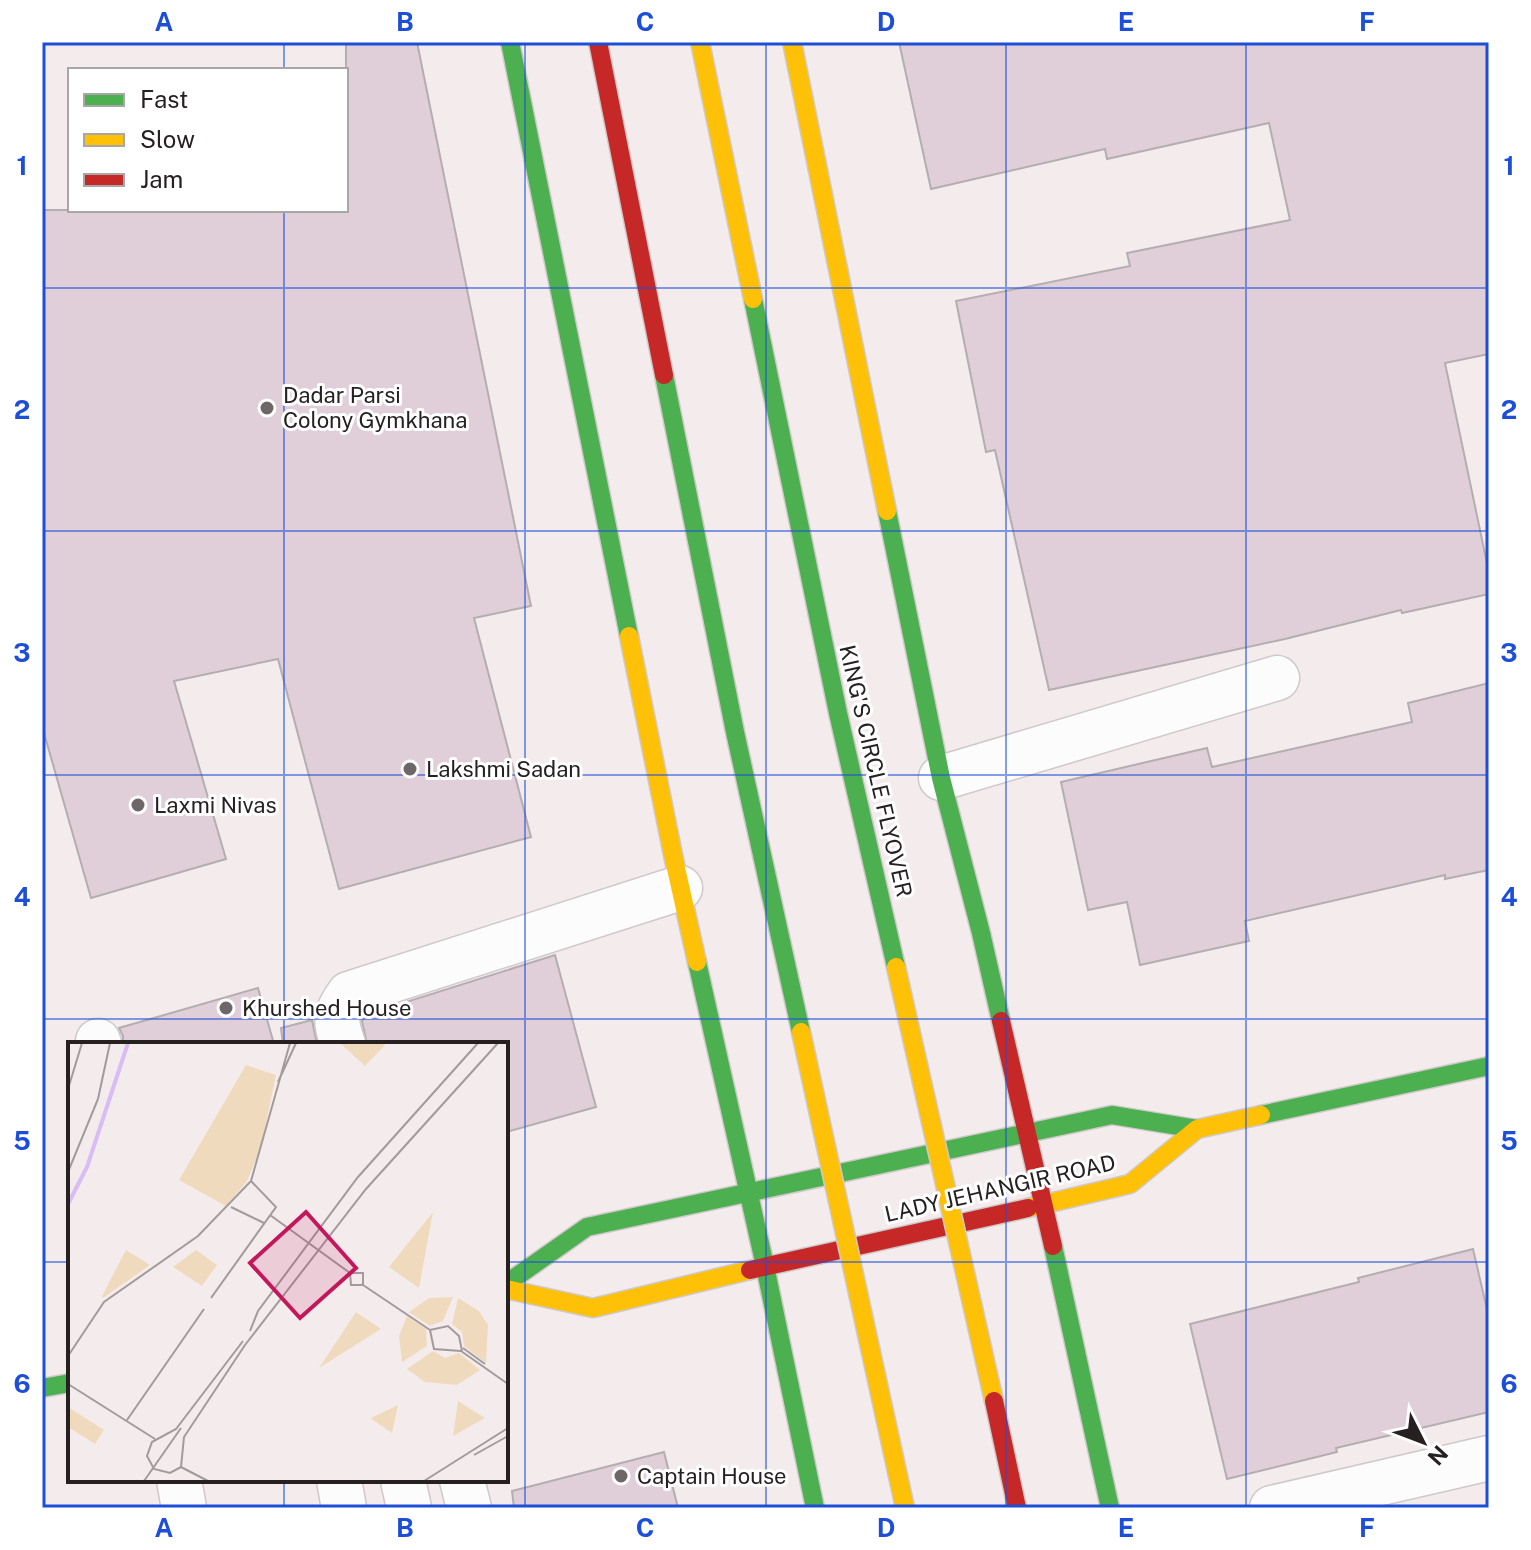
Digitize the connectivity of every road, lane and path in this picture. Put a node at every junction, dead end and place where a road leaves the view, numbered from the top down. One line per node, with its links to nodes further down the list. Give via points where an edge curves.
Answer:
1 (510, 42): 7 (main road)
2 (598, 42): 29 (main road, bridge, via 735,732)
3 (700, 42): 30 (main road, KING'S CIRCLE FLYOVER, bridge, via 838,713)
4 (792, 42): 6 (main road)
5 (1277, 678): 6 (street)
6 (941, 778): 11 (main road)
7 (680, 888): 8 (street, via 349,994 336,1022); 12 (main road)
8 (342, 1042)
9 (1489, 1066): 10 (main road, LADY JEHANGIR ROAD)
10 (1197, 1129): 11 (main road, via 1112,1115); 13 (main road, LADY JEHANGIR ROAD, via 1130,1184)
11 (1027, 1133): 12 (main road); 13 (main road)
12 (749, 1193): 14 (main road); 15 (main road, via 587,1227)
13 (1044, 1205): 14 (main road, LADY JEHANGIR ROAD); 31 (main road)
14 (765, 1266): 16 (main road, LADY JEHANGIR ROAD, via 593,1308); 28 (main road)
15 (508, 1285)
16 (508, 1287)
17 (68, 1383): 18 (main road)
18 (42, 1388)
19 (1489, 1458): 32 (street)
20 (179, 1482): 24 (street)
21 (339, 1482): 25 (street)
22 (403, 1482): 26 (street)
23 (462, 1482): 27 (street)
24 (184, 1508)
25 (344, 1508)
26 (409, 1508)
27 (469, 1508)
28 (815, 1508)
29 (905, 1508)
30 (1017, 1508)
31 (1110, 1508)
32 (1272, 1508)

